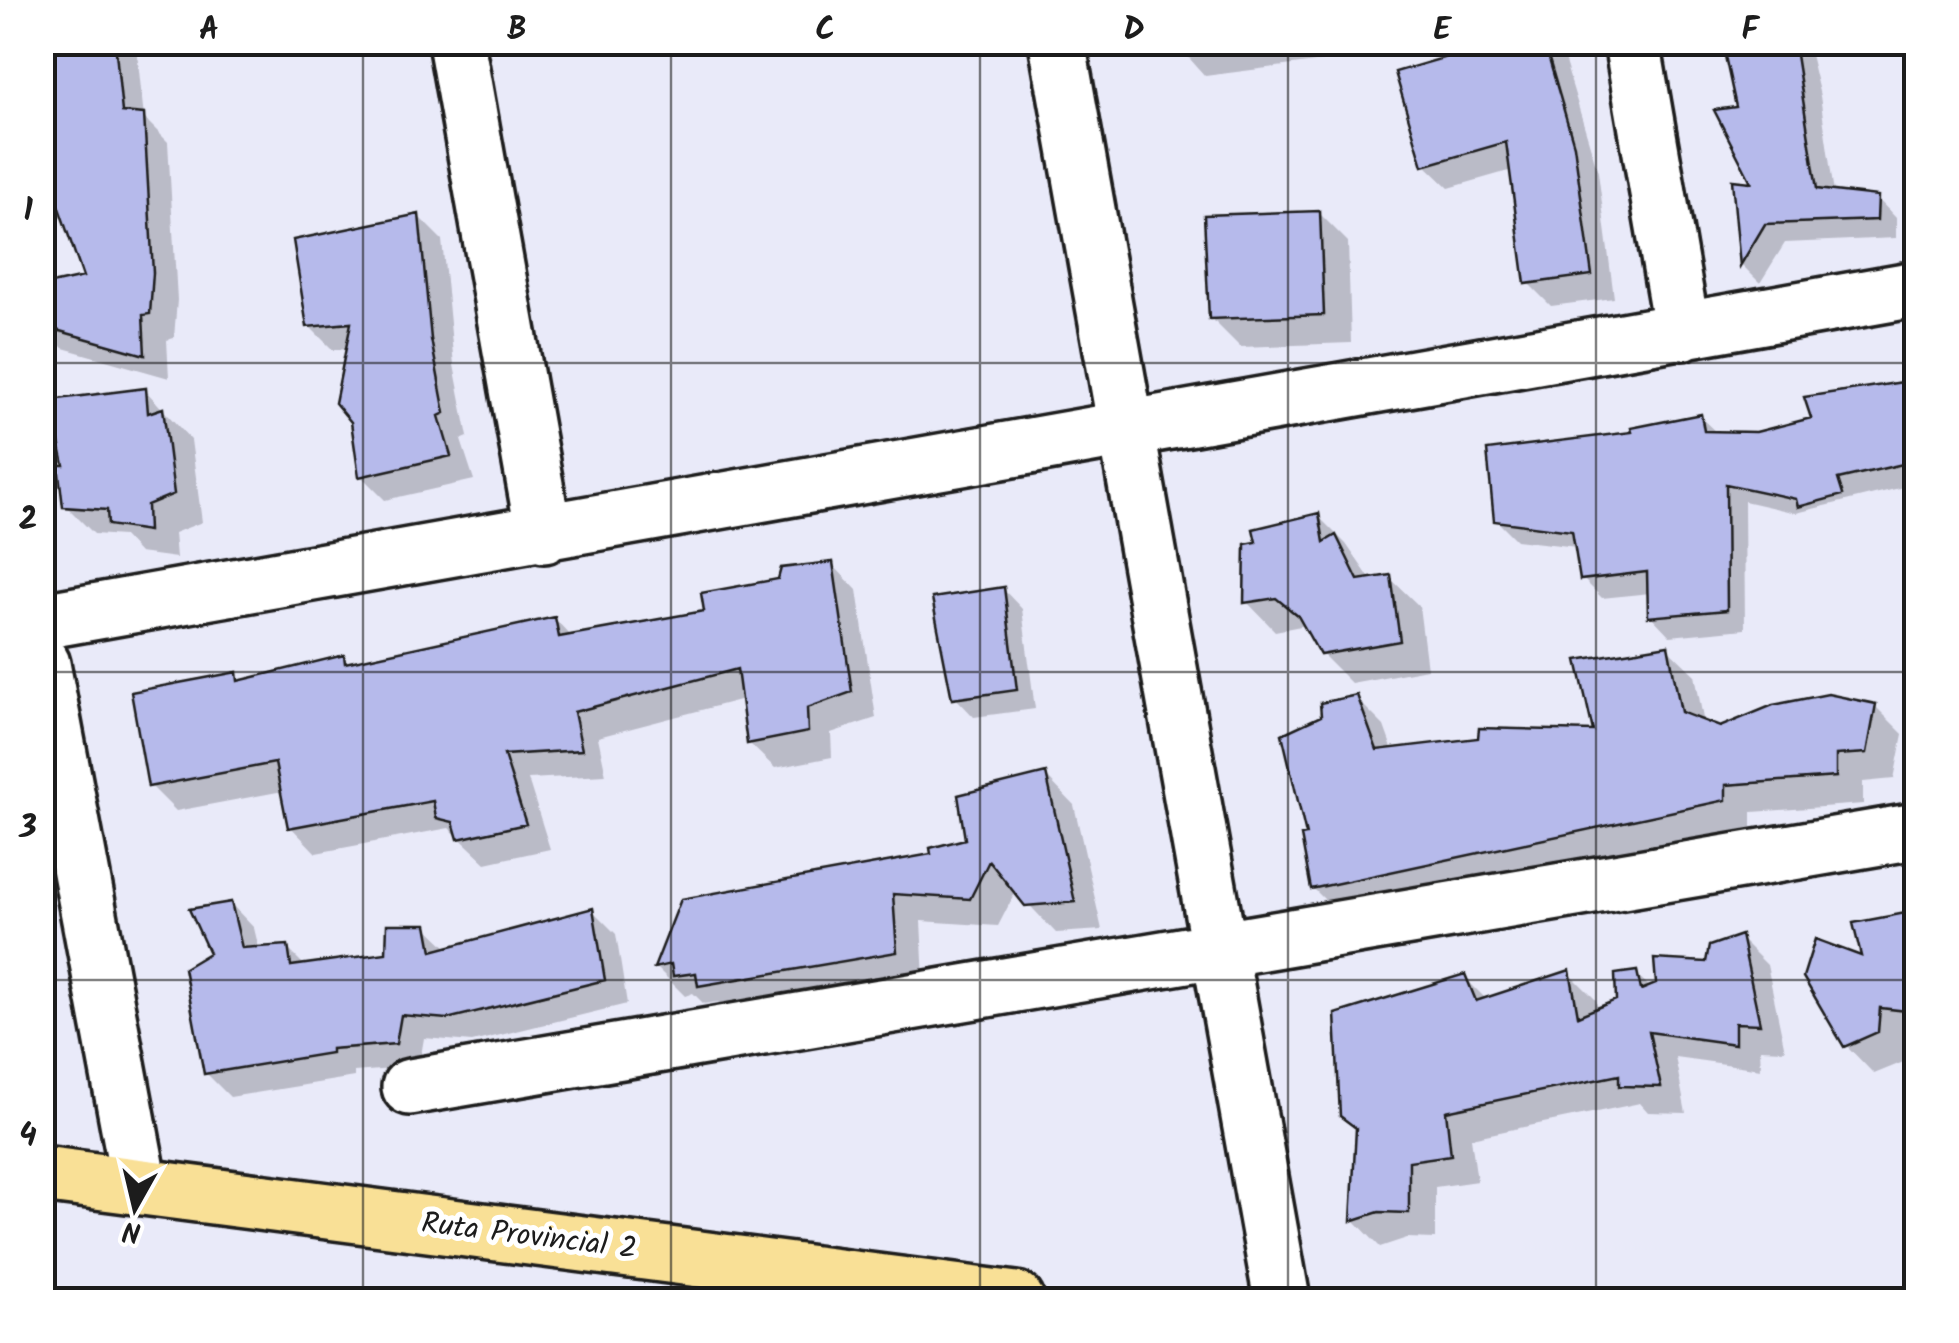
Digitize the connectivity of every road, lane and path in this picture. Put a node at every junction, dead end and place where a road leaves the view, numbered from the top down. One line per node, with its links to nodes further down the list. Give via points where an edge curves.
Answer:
1 (456, 42): 7 (street)
2 (1058, 42): 6 (street)
3 (1632, 42): 5 (street)
4 (1916, 290): 5 (street)
5 (1682, 332): 6 (street)
6 (1128, 429): 7 (street); 11 (street)
7 (544, 536): 8 (street)
8 (42, 622)
9 (42, 664): 14 (street)
10 (1916, 831): 11 (street)
11 (1222, 948): 12 (street); 16 (street)
12 (410, 1087)
13 (42, 1174): 14 (main road, Ruta Provincial 2)
14 (140, 1186): 15 (main road, Ruta Provincial 2)
15 (1016, 1300)
16 (1282, 1300)

